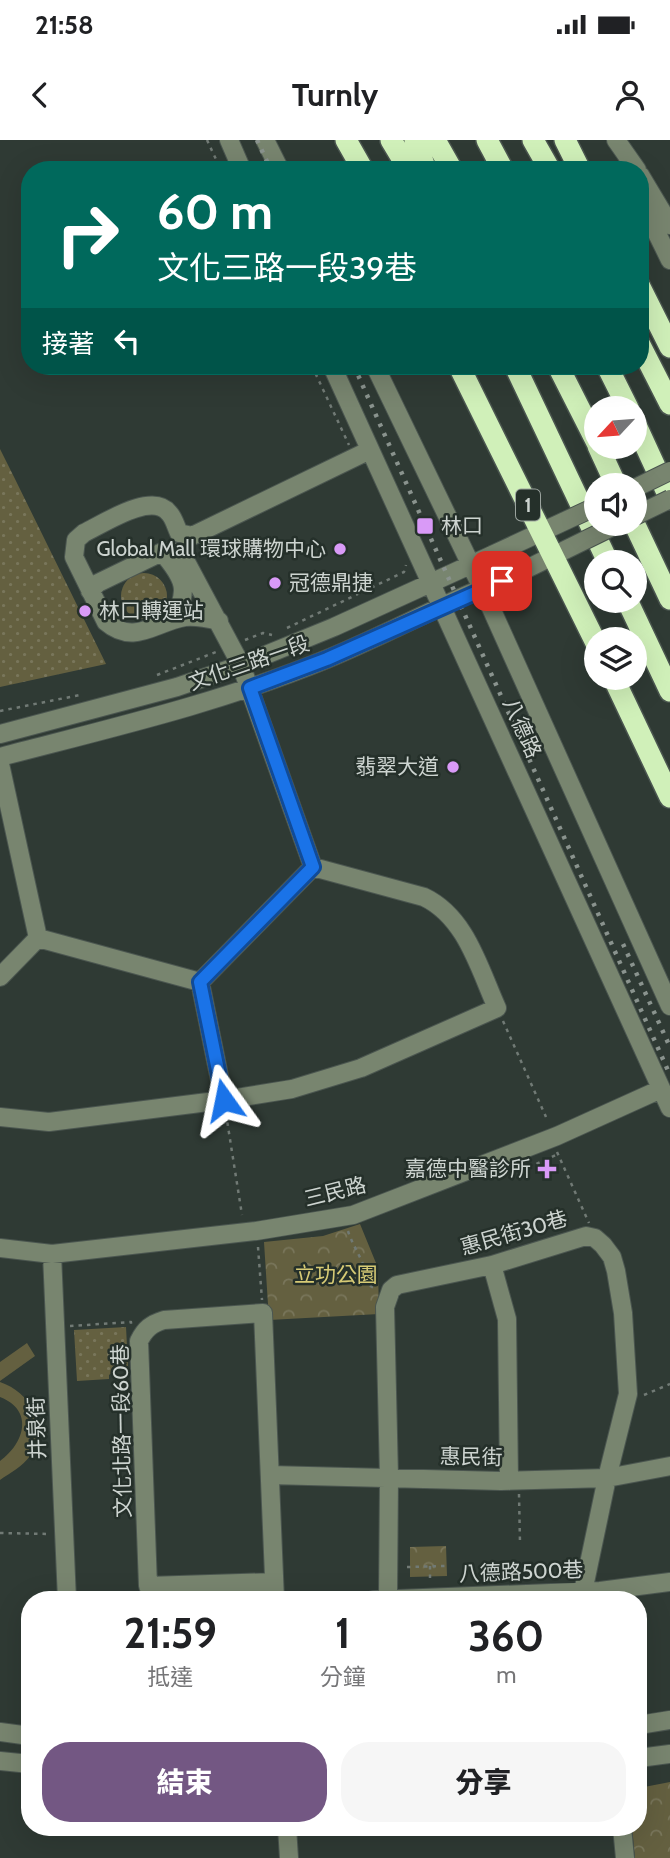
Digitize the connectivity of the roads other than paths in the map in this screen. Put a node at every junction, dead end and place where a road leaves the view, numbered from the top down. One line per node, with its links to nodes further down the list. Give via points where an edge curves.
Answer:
1 (229, 140): 11 (street)
2 (265, 140): 12 (street)
3 (346, 140): 13 (highway)
4 (391, 140): 14 (highway)
5 (415, 140): 15 (highway)
6 (435, 140): 16 (highway)
7 (486, 140): 17 (highway)
8 (533, 140): 18 (highway)
9 (565, 140): 19 (highway)
10 (614, 140): 20 (street); 21 (street)
11 (239, 161)
12 (276, 161)
13 (358, 161)
14 (404, 161)
15 (423, 161)
16 (447, 161)
17 (498, 161)
18 (545, 161)
19 (576, 161)
20 (622, 161)
21 (630, 161)
22 (649, 190): 24 (street)
23 (649, 217): 25 (street)
24 (670, 225)
25 (670, 260)
26 (649, 305): 27 (highway)
27 (670, 347)
28 (649, 363): 36 (highway)
29 (336, 375): 38 (street, 八德路)
30 (379, 375): 49 (street, 八德路)
31 (463, 375): 58 (highway, 1, bridge)
32 (518, 375): 47 (highway)
33 (562, 375): 37 (highway)
34 (612, 375): 35 (highway)
35 (622, 396)
36 (670, 404)
37 (584, 419)
38 (370, 450): 50 (street, 八德路); 52 (street, via 192,536 179,533 169,512 143,505 84,533 76,540 74,557)
39 (648, 452): 42 (highway)
40 (670, 471): 41 (street, bridge)
41 (647, 482)
42 (670, 499): 43 (street, bridge)
43 (647, 510)
44 (584, 512): 49 (street, 文化三路一段, bridge)
45 (594, 536): 51 (street, 文化三路一段, bridge)
46 (641, 536): 53 (highway)
47 (602, 550)
48 (162, 552): 52 (street); 56 (street, via 184,586 182,605); 57 (street, via 184,558)
49 (471, 564): 50 (street, 文化三路一段); 51 (street, 八德路)
50 (431, 583): 54 (street, 八德路); 59 (street, 文化三路一段)
51 (482, 588): 54 (street, 文化三路一段); 71 (street, 八德路)
52 (90, 591): 56 (street, via 115,630 141,632)
53 (670, 599)
54 (442, 607): 60 (street, 文化三路一段); 72 (street, 八德路)
55 (633, 613): 62 (highway)
56 (172, 620): 57 (street, via 200,617)
57 (219, 621): 59 (street)
58 (588, 627)
59 (241, 665): 60 (street); 63 (street, 文化三路一段, via 177,687)
60 (250, 688): 64 (street, 文化三路一段); 67 (street)
61 (619, 690): 66 (highway)
62 (670, 691)
63 (0, 734)
64 (0, 757)
65 (0, 764): 68 (street)
66 (670, 797)
67 (313, 867): 70 (street); 73 (street, via 440,905 464,936 497,1008 361,1068 292,1089)
68 (38, 938): 69 (street); 70 (street)
69 (0, 977)
70 (200, 982): 73 (street)
71 (670, 1006)
72 (661, 1089): 74 (street, 八德路); 77 (street, 三民路, via 556,1136 353,1215 257,1231)
73 (224, 1100): 75 (street, via 49,1122)
74 (670, 1108)
75 (0, 1118)
76 (0, 1248): 77 (street, 三民路)
77 (52, 1254): 85 (street, 井泉街)
78 (492, 1265): 81 (street, 惠民街30巷, via 391,1290 385,1307); 82 (street, 惠民街30巷, via 586,1236 596,1238 612,1257 623,1313 628,1394); 83 (street, via 507,1319)
79 (670, 1466): 82 (street, 惠民街)
80 (270, 1475): 81 (street, 惠民街); 86 (street, 文化北路一段60巷, via 263,1313 164,1320 144,1330 139,1342); 87 (street, 文化北路一段60巷)
81 (389, 1477): 83 (street, 惠民街); 88 (street)
82 (607, 1478): 83 (street, 惠民街); 89 (street, 惠民街30巷)
83 (514, 1487)
84 (670, 1582): 90 (street, 八德路500巷)
85 (67, 1591)
86 (149, 1591)
87 (274, 1591)
88 (388, 1591)
89 (583, 1591)
90 (592, 1591)
91 (670, 1720): 92 (street)
92 (647, 1724)
93 (0, 1732): 94 (street)
94 (21, 1735)
95 (670, 1754): 96 (street)
96 (647, 1757)
97 (0, 1761): 98 (street)
98 (21, 1763)
99 (288, 1836): 101 (street)
100 (623, 1836): 102 (street)
101 (289, 1858)
102 (625, 1858)

